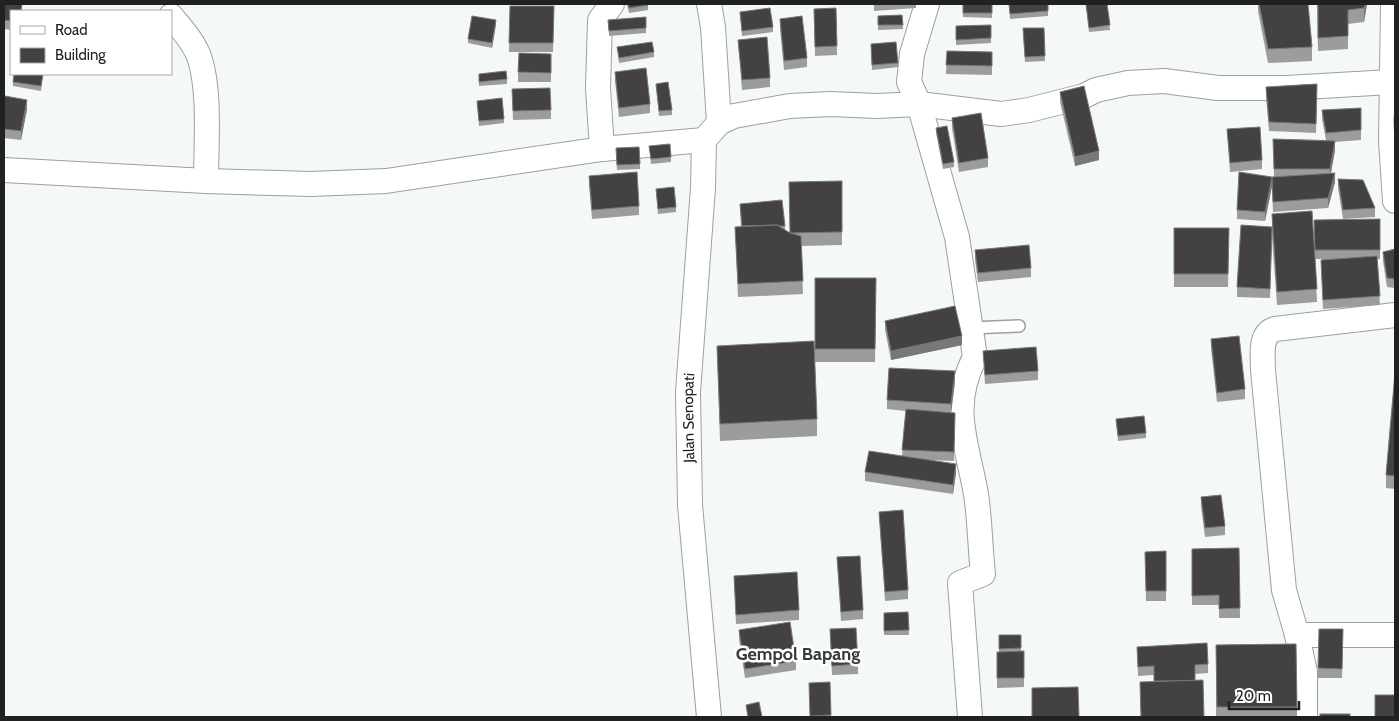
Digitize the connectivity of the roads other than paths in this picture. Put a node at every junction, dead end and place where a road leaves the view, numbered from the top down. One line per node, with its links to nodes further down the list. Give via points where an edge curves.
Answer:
1 (612, 4): 9 (street, via 600,20 598,88)
2 (709, 4): 8 (street, Jalan Senopati)
3 (927, 4): 7 (street, via 912,54 909,82)
4 (1393, 4): 6 (street)
5 (172, 17): 12 (street, via 198,54 204,78)
6 (1391, 82): 7 (street, via 1286,88 1228,88 1164,81 1128,83 1028,110 1001,114); 10 (street)
7 (919, 104): 8 (street, via 790,106 734,116); 16 (street, via 957,237)
8 (712, 132): 9 (street); 19 (street, Jalan Senopati, via 703,188 688,392 690,506)
9 (602, 149): 12 (street, via 386,181 311,184)
10 (1393, 169): 13 (street)
11 (4, 170): 12 (street)
12 (206, 181)
13 (1395, 201)
14 (1395, 315): 17 (street, via 1275,329 1265,336 1262,370 1284,590)
15 (1020, 326): 16 (lane)
16 (970, 328): 20 (street, via 975,357 962,391 961,422 976,495 982,574 960,583)
17 (1297, 635): 18 (street); 21 (street, via 1305,672)
18 (1395, 635)
19 (709, 717)
20 (969, 717)
21 (1305, 717)

